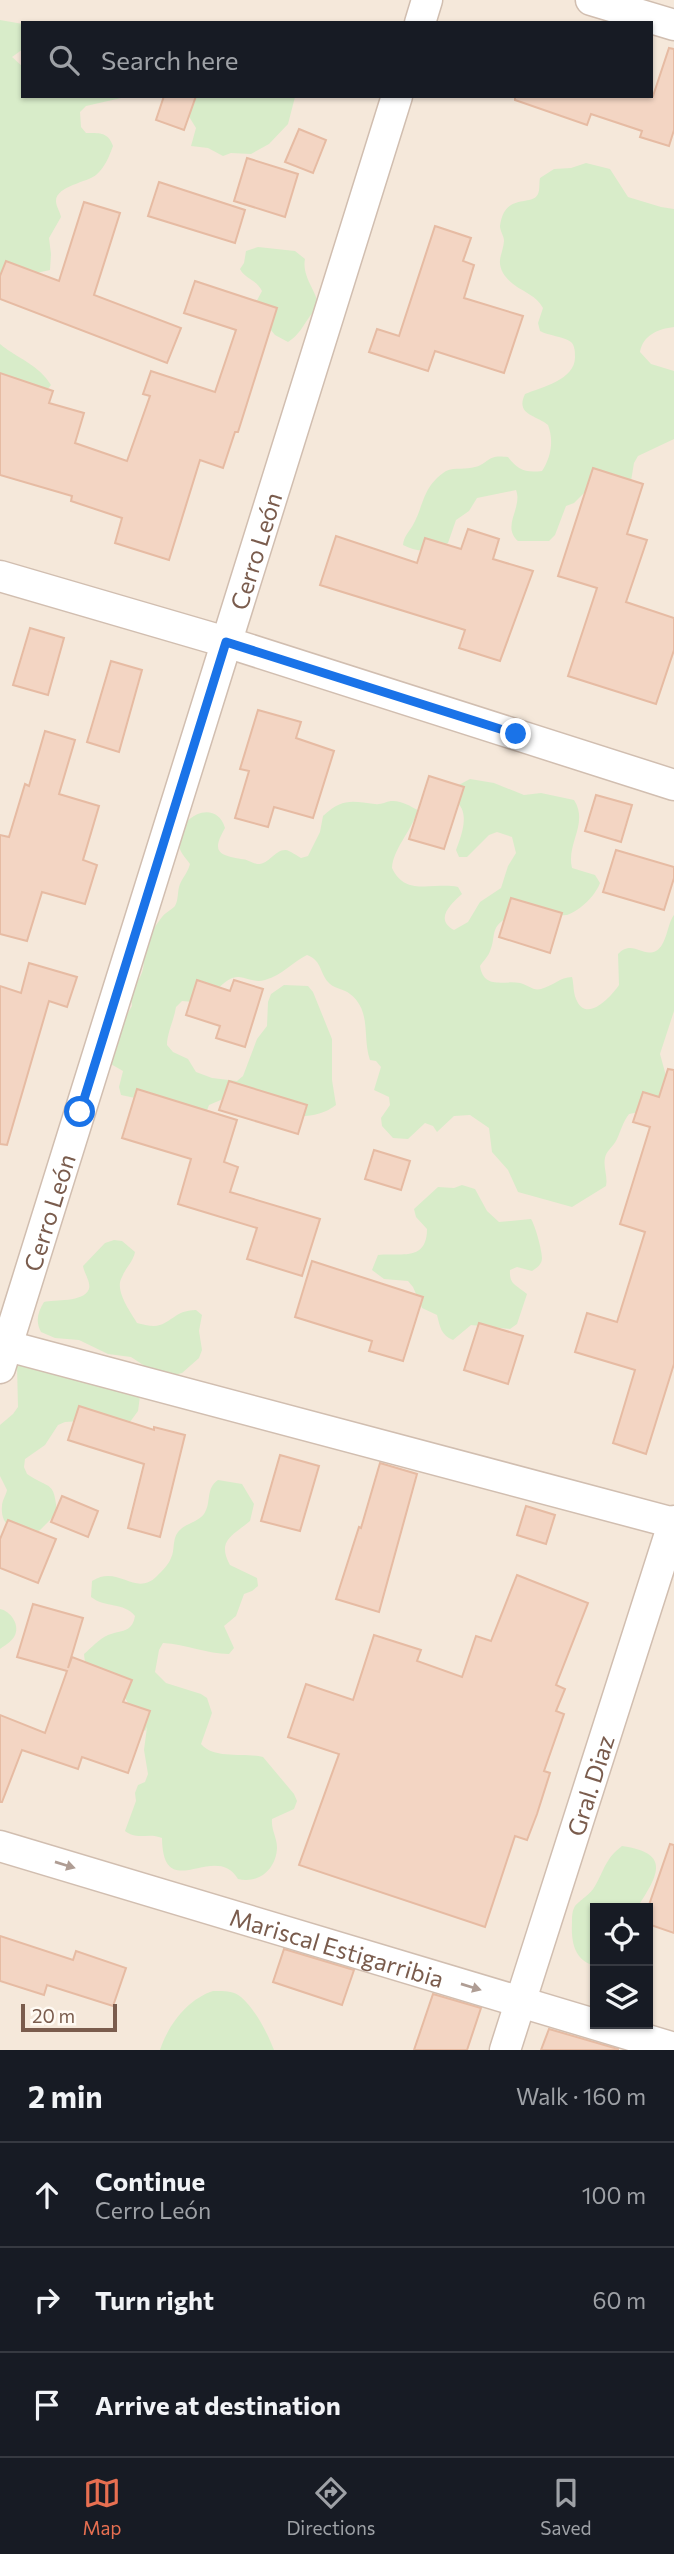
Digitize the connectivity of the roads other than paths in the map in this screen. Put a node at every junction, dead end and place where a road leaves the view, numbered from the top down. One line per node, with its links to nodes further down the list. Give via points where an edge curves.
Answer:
1 (428, 0): 3 (street)
2 (591, 0): 4 (street)
3 (421, 21)
4 (674, 25)
5 (396, 98): 7 (street, Cerro León)
6 (0, 576): 7 (street)
7 (226, 642): 8 (street); 9 (street, Cerro León)
8 (674, 785)
9 (2, 1353): 10 (street)
10 (674, 1522): 12 (street, Gral. Diaz)
11 (0, 1846): 12 (street, Mariscal Estigarribia, one-way to 12)
12 (522, 2002): 13 (street, Mariscal Estigarribia); 14 (street, Gral. Diaz)
13 (674, 2048)
14 (505, 2050)

